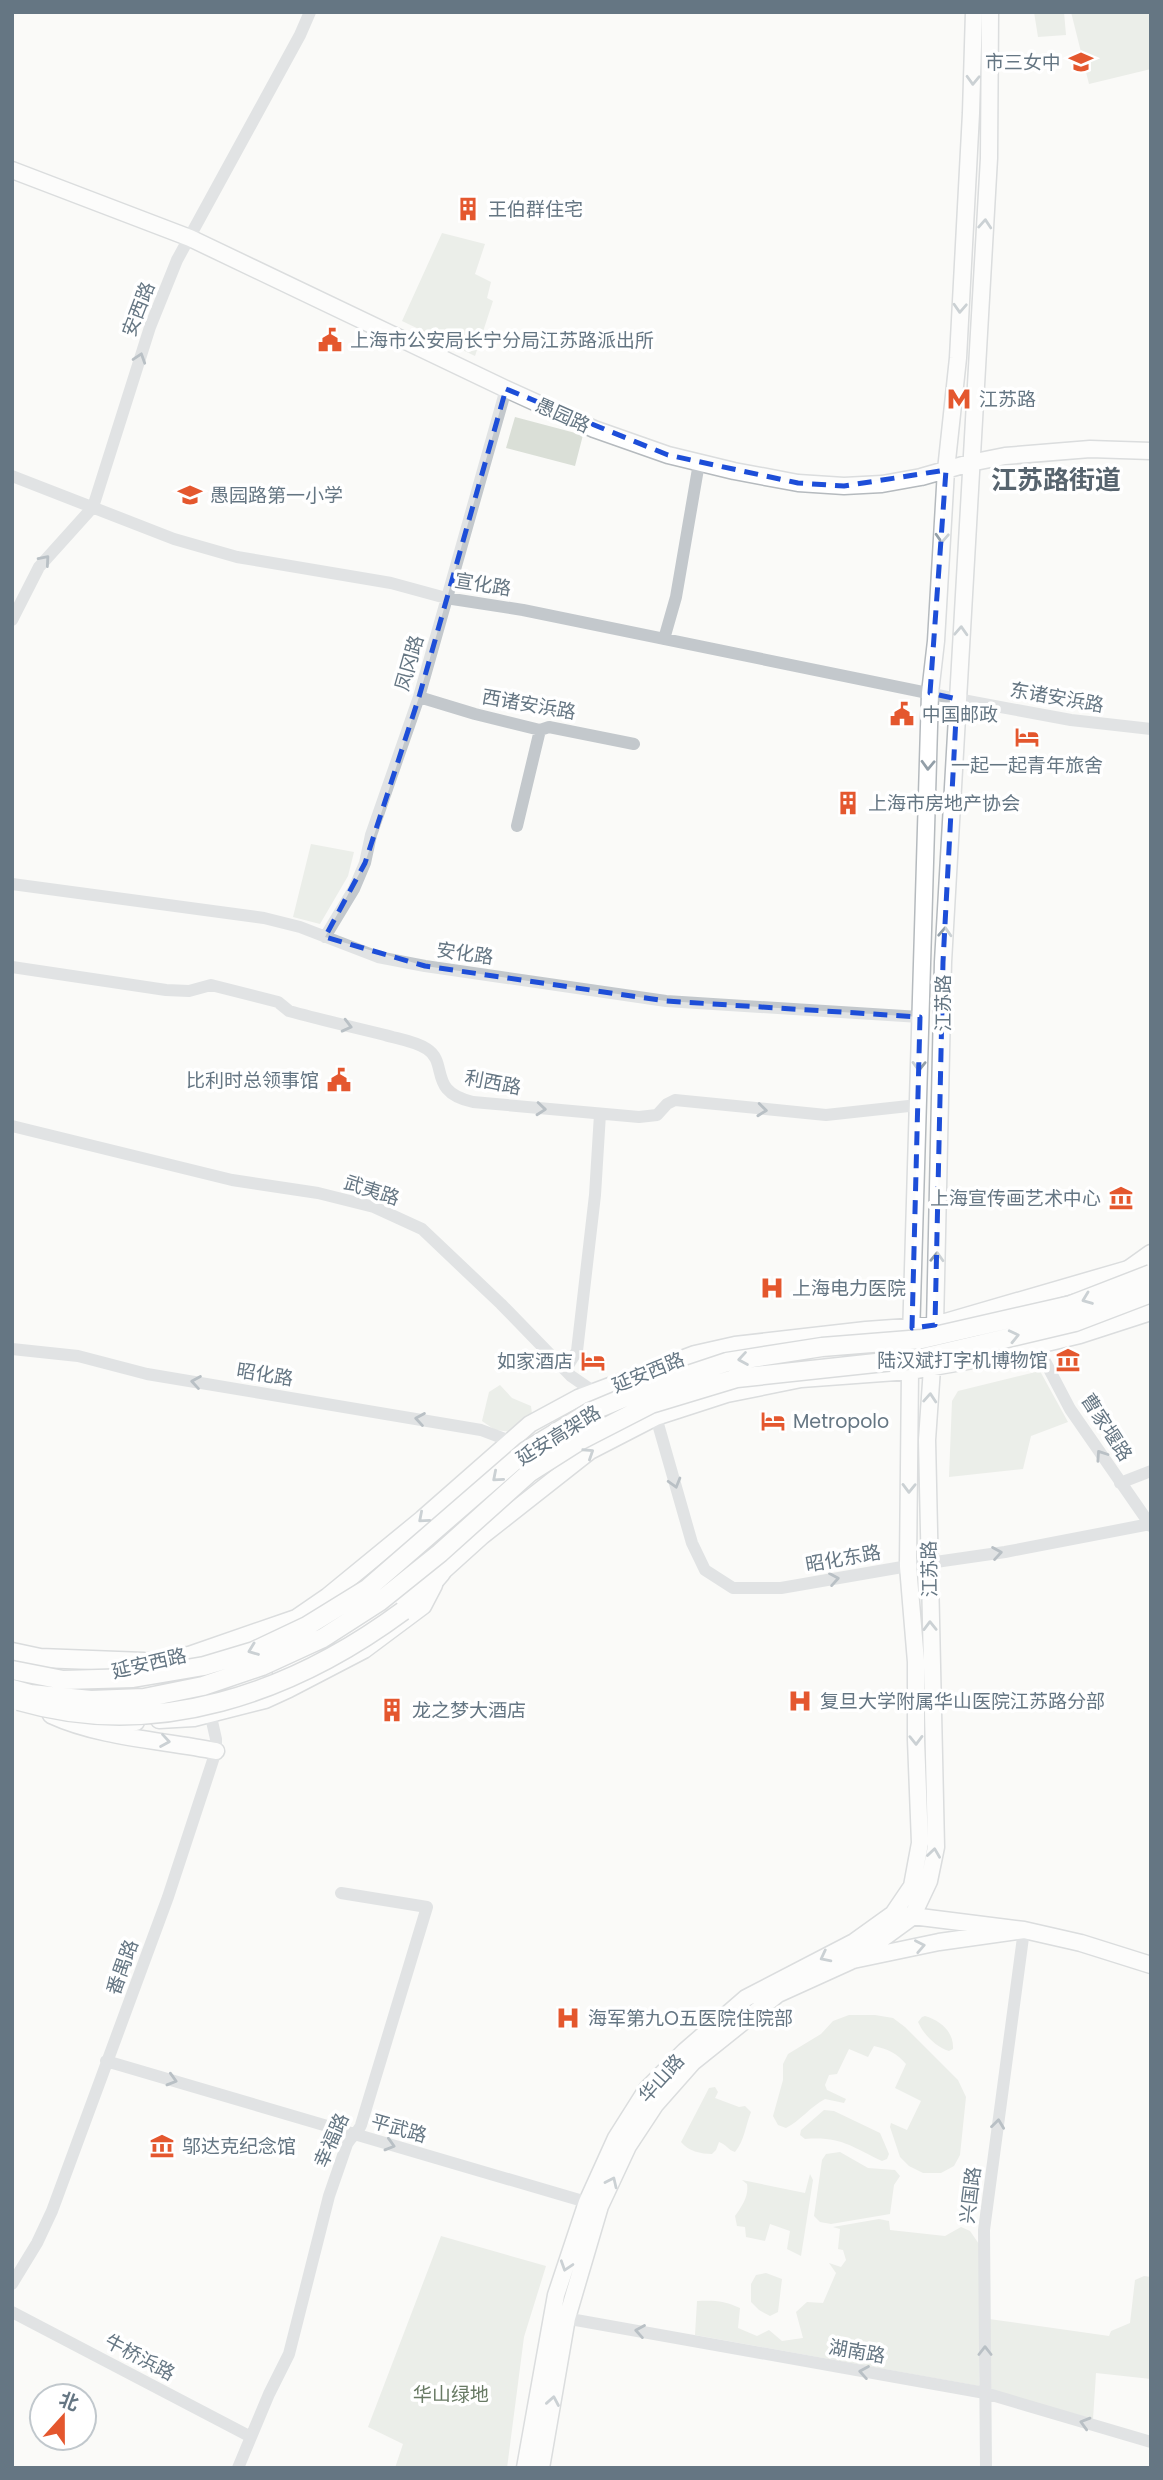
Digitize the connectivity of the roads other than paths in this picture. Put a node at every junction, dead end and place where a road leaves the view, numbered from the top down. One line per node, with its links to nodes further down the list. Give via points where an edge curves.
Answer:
1 (310, 12): 5 (street, 安西路)
2 (974, 12): 10 (main road, 江苏路, one-way to 10, via 958,358)
3 (990, 12): 9 (main road, 江苏路, one-way to 3, via 989,158)
4 (12, 170): 5 (main road, 愚园路)
5 (190, 238): 6 (main road, 愚园路); 12 (street, 安西路, one-way to 5, via 150,327)
6 (506, 389): 8 (main road, 愚园路, via 594,429); 13 (street, 凤冈路)
7 (1151, 451): 9 (main road, 愚园路, via 1058,451)
8 (699, 463): 10 (main road, 愚园路, via 798,483 844,486 882,484); 15 (street, via 676,597)
9 (970, 463): 10 (main road, 愚园路); 18 (main road, 江苏路, one-way to 9)
10 (946, 470): 16 (main road, 江苏路, one-way to 16)
11 (12, 476): 12 (street, 宣化路)
12 (93, 507): 13 (street, 宣化路, via 216,552 391,583); 14 (street, 安西路, one-way to 12, via 39,567)
13 (446, 598): 15 (street, 宣化路); 17 (street, 凤冈路)
14 (12, 620)
15 (664, 639): 16 (street, 宣化路)
16 (930, 693): 18 (street, 宣化路); 26 (main road, 江苏路, one-way to 26)
17 (419, 697): 20 (street, 西诸安浜路); 24 (street, 凤冈路, via 365,863)
18 (957, 699): 19 (street, 东诸安浜路); 36 (main road, 江苏路, one-way to 18, via 943,962)
19 (1151, 729)
20 (540, 730): 21 (street, 西诸安浜路, via 550,727); 22 (street)
21 (634, 744)
22 (517, 826)
23 (12, 884): 24 (street, 安化路, via 264,918)
24 (325, 937): 26 (street, 安化路, via 378,957 425,966 666,1001)
25 (12, 968): 28 (street, 利西路, one-way to 28, via 174,991 211,985 278,1002 289,1012 427,1049 434,1055 444,1086 467,1100)
26 (920, 1017): 27 (main road, 江苏路, one-way to 27)
27 (918, 1105): 28 (street, 利西路, one-way to 27, via 650,1116 661,1113 671,1101 681,1100 817,1115); 37 (main road, 江苏路)
28 (600, 1114): 41 (street, via 577,1351)
29 (12, 1126): 41 (street, 武夷路, via 232,1180 374,1207 422,1229)
30 (1151, 1254): 32 (highway)
31 (1151, 1261): 32 (main road, 延安西路)
32 (1130, 1269): 36 (main road, 延安西路)
33 (1151, 1274): 57 (highway, 延安高架路, one-way to 57, bridge, via 1071,1305 922,1339 822,1347 727,1362 590,1412 526,1451 367,1589 307,1626 254,1651 204,1666 133,1678 63,1680)
34 (1151, 1293): 58 (highway, 延安高架路, one-way to 34, bridge, via 91,1700 144,1698 203,1686 262,1666 323,1638 379,1602 529,1473 651,1404 737,1378 922,1357 1075,1322)
35 (1151, 1312): 38 (main road, 延安西路)
36 (935, 1325): 37 (main road, 延安西路); 40 (main road, 江苏路)
37 (912, 1328): 42 (main road, 江苏路); 43 (main road, 延安西路, via 735,1345 695,1354)
38 (1037, 1346): 40 (main road, 延安西路); 47 (street, 曹家堰路, one-way to 38, via 1070,1409)
39 (12, 1349): 45 (street, 昭化路, one-way to 39, via 481,1430 147,1374 78,1356)
40 (933, 1367): 42 (main road, 延安西路); 49 (main road, 江苏路, one-way to 40, via 927,1440)
41 (565, 1370): 43 (street, 武夷路)
42 (910, 1371): 44 (main road, 延安西路, via 801,1379 727,1394); 50 (main road, 江苏路, one-way to 50)
43 (595, 1393): 44 (street, 武夷路); 45 (main road, 延安西路, via 530,1424)
44 (656, 1418): 50 (street, 昭化东路, one-way to 50, via 692,1543 705,1570 733,1588 781,1588); 51 (main road, 延安西路, one-way to 44, via 590,1451)
45 (510, 1441): 54 (main road, 延安西路, one-way to 54, via 422,1519 296,1618)
46 (1151, 1471): 47 (street)
47 (1120, 1483): 48 (street, 曹家堰路)
48 (1150, 1525): 49 (street, 昭化东路, one-way to 48)
49 (929, 1564): 50 (street, 昭化东路); 67 (main road, 江苏路, one-way to 49, via 929,1881 936,1847)
50 (908, 1566): 66 (main road, 江苏路, one-way to 66, via 916,1661 920,1843 912,1886)
51 (440, 1573): 59 (main road, 延安西路, via 273,1678); 60 (highway, bridge, via 403,1611 368,1636 313,1667 240,1696 162,1715 97,1716); 62 (main road, 延安西路, via 423,1606 363,1650 265,1699)
52 (12, 1645): 56 (main road)
53 (12, 1652): 56 (highway, via 40,1658)
54 (188, 1655): 56 (main road, 延安西路); 59 (street, 番禺路)
55 (12, 1661): 56 (main road, 延安西路, via 65,1673 123,1673)
56 (144, 1662)
57 (12, 1670)
58 (12, 1689)
59 (203, 1697): 60 (main road, 延安西路, via 139,1709 61,1707); 62 (street, 番禺路)
60 (12, 1699)
61 (12, 1706): 63 (main road, 延安西路)
62 (211, 1713): 63 (main road, 延安西路, via 107,1724); 64 (street, 番禺路)
63 (51, 1715): 64 (main road, one-way to 64, via 95,1730)
64 (216, 1751): 71 (street, 番禺路)
65 (341, 1893): 72 (street, 幸福路, via 427,1908 361,2125)
66 (893, 1914): 67 (main road, 华山路); 73 (main road, 华山路, one-way to 73, via 854,1942 746,1998 685,2051 647,2089 615,2138)
67 (912, 1916): 68 (main road, 华山路); 69 (main road, 江苏路)
68 (1024, 1930): 69 (main road, 华山路, one-way to 68); 70 (main road, 华山路, via 1082,1942); 77 (street, 兴国路, one-way to 68, via 984,2230)
69 (853, 1959): 73 (main road, 华山路, one-way to 69, via 655,2105 693,2062 778,1994)
70 (1151, 1965)
71 (106, 2061): 72 (street, 平武路, one-way to 72); 74 (street, 番禺路, via 45,2227)
72 (354, 2135): 73 (street, 平武路, one-way to 73); 78 (street, 幸福路, via 330,2196 289,2354)
73 (594, 2204): 76 (main road, 华山路, via 556,2295)
74 (12, 2284)
75 (12, 2312): 78 (street, 牛桥浜路)
76 (560, 2318): 77 (street, 湖南路, one-way to 76); 81 (main road, 华山路); 82 (main road, 华山路, one-way to 76)
77 (985, 2393): 79 (street, 湖南路, one-way to 77); 83 (street, 兴国路)
78 (251, 2437): 80 (street, 幸福路)
79 (1151, 2442)
80 (238, 2468)
81 (526, 2468)
82 (541, 2468)
83 (986, 2468)

